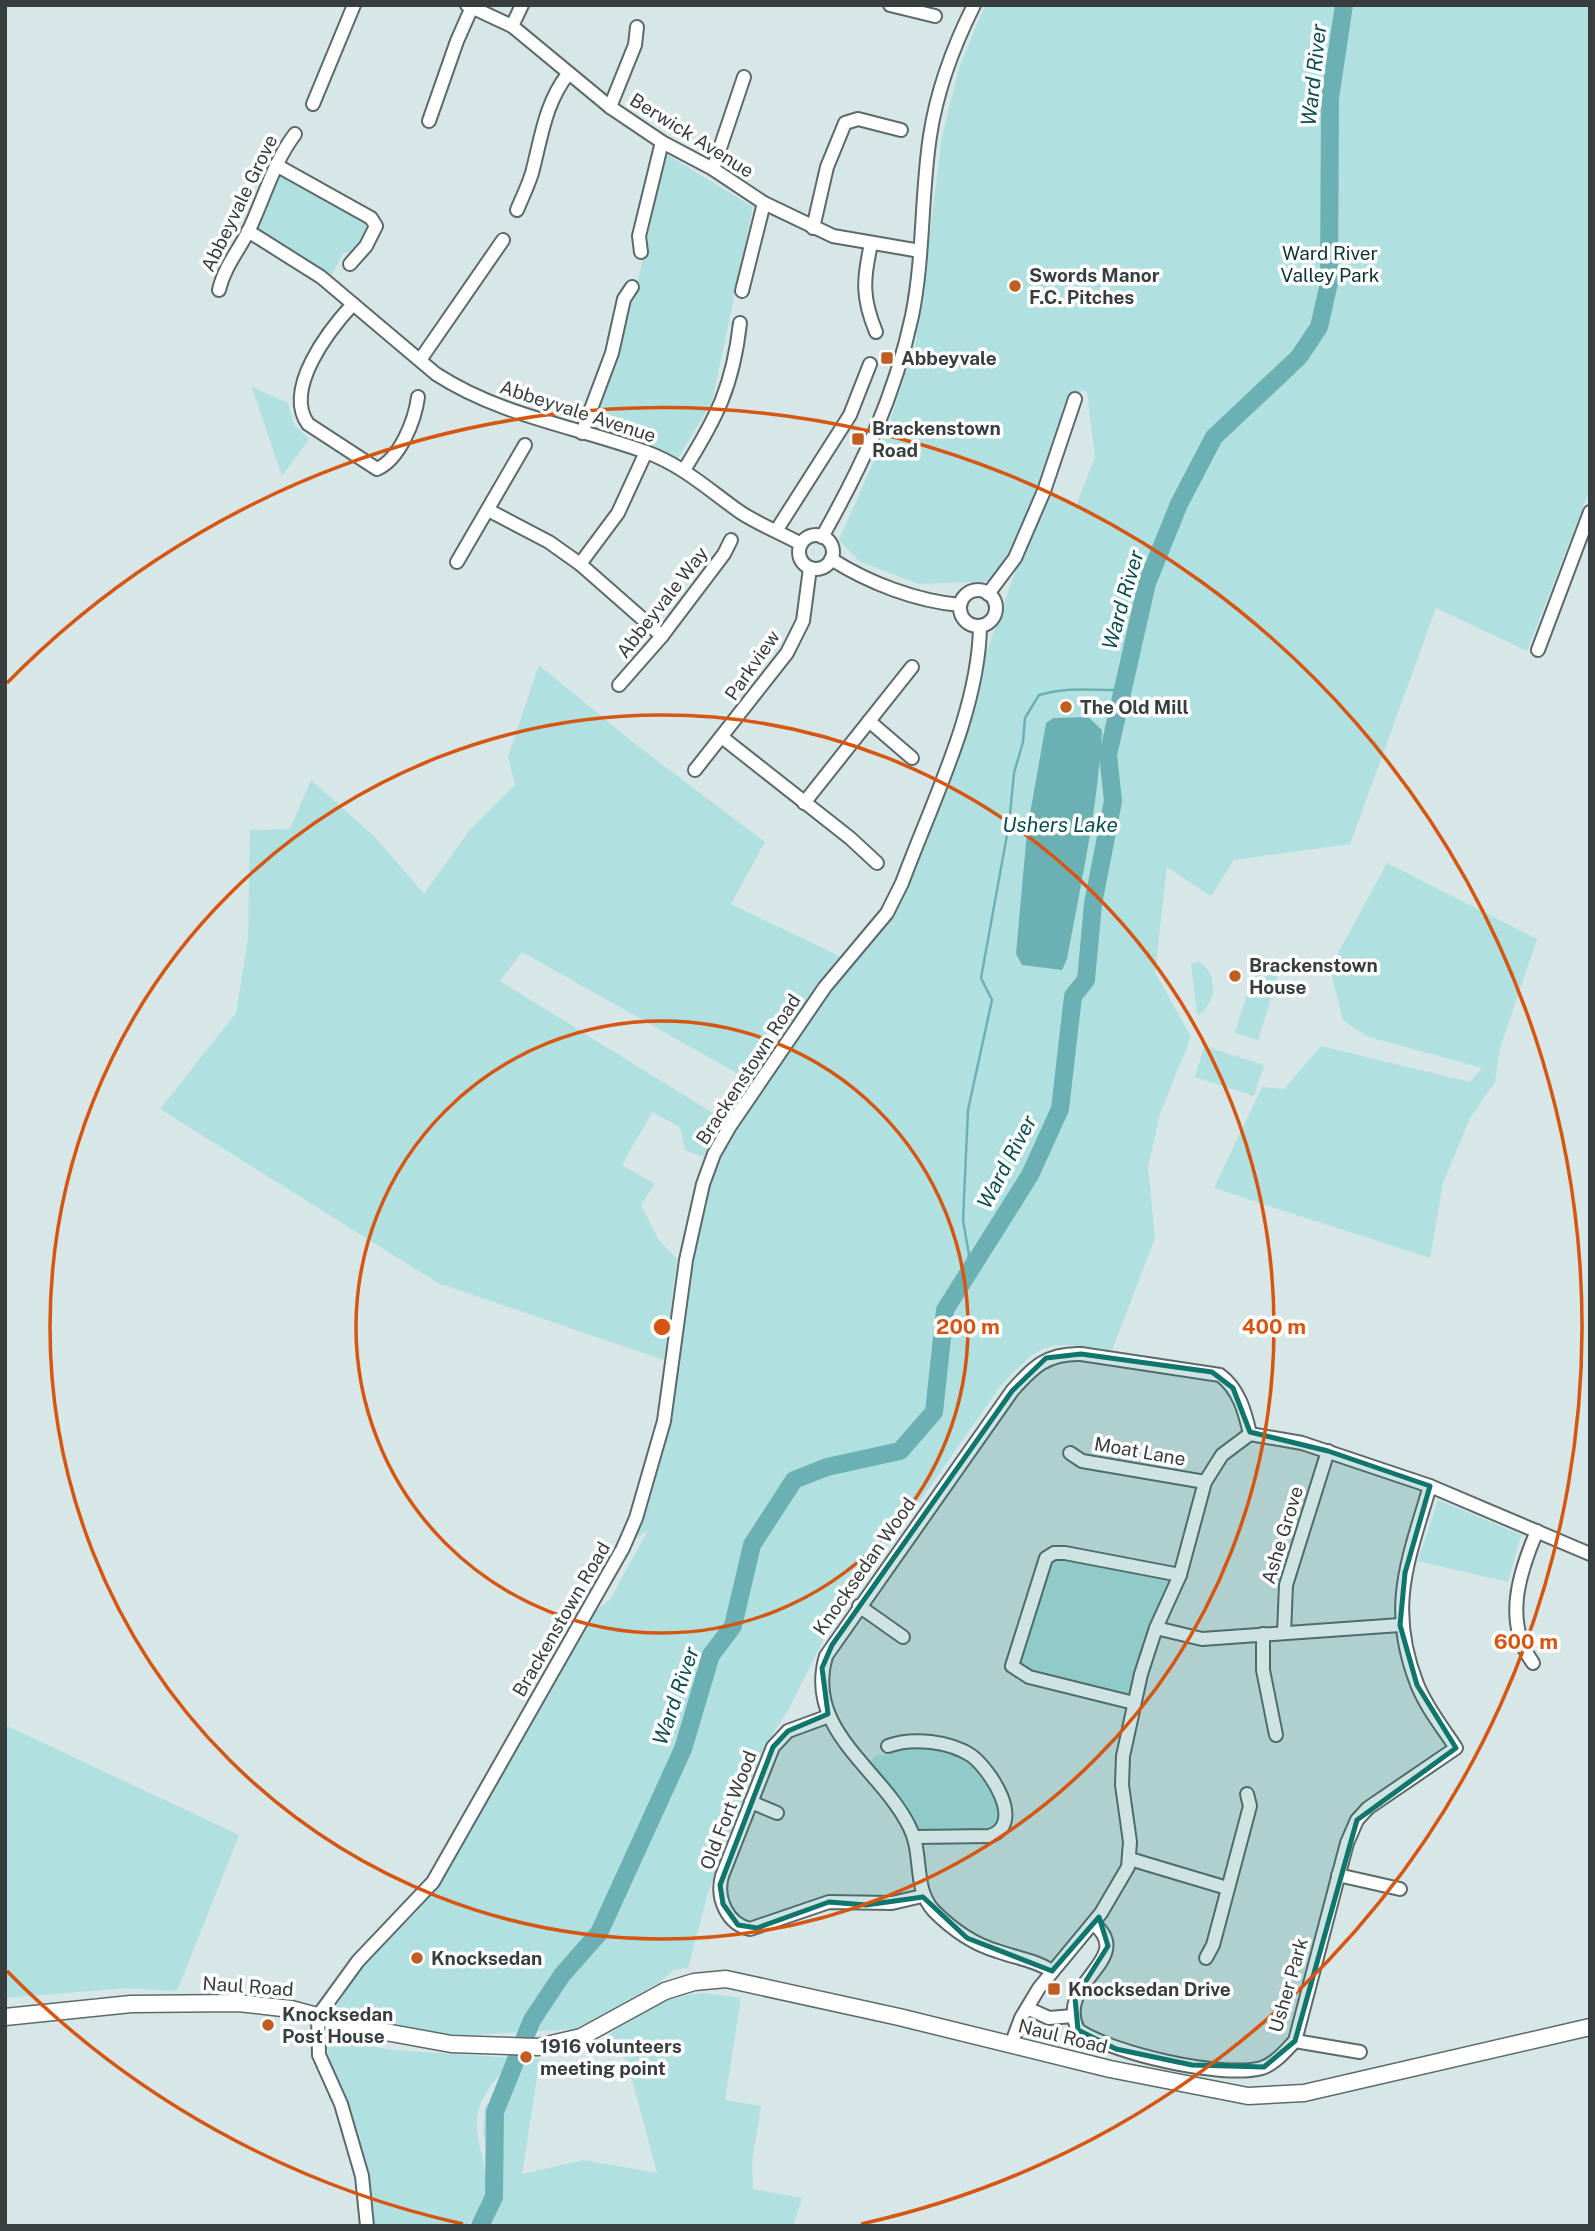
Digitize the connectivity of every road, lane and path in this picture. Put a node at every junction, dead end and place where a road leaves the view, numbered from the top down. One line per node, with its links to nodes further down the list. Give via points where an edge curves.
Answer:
1 (354, 5): 11 (street)
2 (522, 5): 7 (street)
3 (890, 5): 6 (street)
4 (974, 5): 25 (street, via 937,98)
5 (470, 6): 7 (street, Berwick Avenue); 13 (street)
6 (935, 16)
7 (512, 26): 9 (street, Berwick Avenue)
8 (637, 27): 12 (street, via 635,45)
9 (568, 74): 12 (street, Berwick Avenue); 20 (street, via 557,88)
10 (744, 77): 18 (street)
11 (313, 104)
12 (610, 107): 16 (street, Berwick Avenue)
13 (429, 121)
14 (901, 131): 21 (street, via 858,119 845,123 827,167)
15 (295, 134): 17 (street, Abbeyvale Grove)
16 (662, 142): 18 (street, Berwick Avenue); 26 (street, via 639,236)
17 (276, 165): 22 (street, Abbeyvale Grove); 27 (street, via 371,218 376,226)
18 (713, 169): 19 (street, Berwick Avenue)
19 (764, 203): 21 (street, Berwick Avenue); 30 (street)
20 (517, 210)
21 (813, 229): 24 (street, Berwick Avenue)
22 (248, 231): 29 (street, Abbeyvale Grove); 31 (street, Abbeyvale Avenue, via 321,277)
23 (503, 240): 34 (street)
24 (870, 244): 25 (street, Berwick Avenue); 33 (street, via 864,299)
25 (920, 251): 45 (street, via 912,314 888,402 852,486)
26 (641, 252)
27 (350, 264)
28 (632, 287): 38 (street, via 624,299 612,352)
29 (219, 290)
30 (742, 291)
31 (353, 304): 34 (street, Abbeyvale Avenue); 36 (street, via 319,347 305,379 300,414 377,469 385,466 399,447 416,413)
32 (740, 323): 41 (street, via 736,365 717,417)
33 (876, 332)
34 (420, 360): 38 (street, Abbeyvale Avenue, via 477,398)
35 (870, 364): 44 (street, via 850,415)
36 (418, 397)
37 (1075, 399): 52 (street, via 1015,558)
38 (582, 433): 40 (street, Abbeyvale Avenue)
39 (525, 445): 42 (street)
40 (646, 452): 41 (street, Abbeyvale Avenue); 50 (street, via 618,513)
41 (684, 470): 44 (street, Abbeyvale Avenue, via 742,513)
42 (488, 510): 49 (street); 50 (street)
43 (1590, 512): 56 (street)
44 (776, 531): 47 (street, Abbeyvale Avenue)
45 (822, 537): 47 (street, via 808,537); 48 (street, via 830,544)
46 (732, 540): 55 (street, Abbeyvale Way)
47 (801, 544): 51 (street, via 799,555)
48 (831, 559): 51 (street, via 820,568); 53 (street, via 873,581 919,597)
49 (457, 562)
50 (580, 564): 55 (street)
51 (810, 568): 60 (street, Parkview, via 803,621 787,653)
52 (988, 594): 53 (street, via 971,592); 54 (street, via 996,611)
53 (961, 604): 54 (street, via 965,620)
54 (980, 626): 97 (street, Brackenstown Road, via 974,689 902,884 887,913 825,987 730,1126 703,1184 686,1260 664,1421 623,1548 433,1882 358,1961)
55 (662, 636): 58 (street, Abbeyvale Way)
56 (1538, 650)
57 (912, 667): 59 (street)
58 (619, 685)
59 (869, 721): 61 (street); 63 (street)
60 (723, 738): 62 (street, Parkview); 63 (street)
61 (912, 758)
62 (695, 770)
63 (804, 803): 64 (street)
64 (877, 863)
65 (1250, 1434): 66 (street); 68 (street, via 1222,1455); 73 (street, Knocksedan Wood, via 1240,1402 1220,1375 1081,1354 1045,1358 1012,1391)
66 (1328, 1451): 69 (street); 76 (street, Ashe Grove, via 1284,1592)
67 (1070, 1453): 68 (street, Moat Lane, via 1082,1461)
68 (1205, 1482): 72 (street)
69 (1430, 1486): 70 (street); 74 (street, via 1405,1573)
70 (1537, 1531): 71 (street); 79 (street, via 1519,1577 1515,1607 1522,1641)
71 (1590, 1554)
72 (1180, 1575): 75 (street); 80 (street, via 1065,1553 1046,1558 1012,1666 1029,1677)
73 (859, 1606): 78 (street); 81 (street, Knocksedan Wood, via 822,1668)
74 (1400, 1625): 76 (street); 89 (street, Usher Park, via 1417,1685 1456,1748 1368,1808 1351,1830)
75 (1156, 1628): 77 (street, via 1202,1639); 80 (street)
76 (1284, 1633): 77 (street)
77 (1263, 1634): 82 (street, via 1263,1670)
78 (904, 1637)
79 (1533, 1663)
80 (1134, 1703): 88 (street, via 1122,1785)
81 (829, 1716): 85 (street, Old Fort Wood, via 801,1724 781,1737); 87 (street, Knocksedan Wood, via 852,1755 900,1810)
82 (1276, 1735)
83 (888, 1746): 87 (street, via 901,1741 964,1751 988,1772 1005,1812 1003,1826 990,1836)
84 (1247, 1794): 90 (street, via 1250,1806)
85 (751, 1802): 86 (street); 92 (street, Old Fort Wood, via 720,1885 723,1904 738,1925 757,1928 829,1902 892,1903)
86 (778, 1813)
87 (915, 1837): 92 (street, Knocksedan Wood)
88 (1130, 1859): 90 (street); 93 (street)
89 (1338, 1875): 91 (street); 101 (street, Usher Park)
90 (1227, 1888): 94 (street)
91 (1401, 1889)
92 (922, 1896): 95 (street, via 967,1938)
93 (1093, 1923): 95 (street); 98 (street, via 1106,1934 1108,1946 1079,1991)
94 (1206, 1958)
95 (1052, 1971): 96 (street)
96 (1027, 2008): 98 (street, via 1049,2018); 102 (street)
97 (318, 2016): 99 (main road, Naul Road, via 264,2005 212,2002 131,2004); 102 (main road, Naul Road, via 396,2035 484,2046 538,2047 581,2037 665,1991 726,1979); 104 (street, via 319,2055 341,2104 362,2176)
98 (1073, 2016): 101 (street, Usher Park, via 1078,2030 1116,2049 1228,2070 1264,2067 1281,2057)
99 (5, 2017)
100 (1590, 2027): 102 (main road, Naul Road, via 1276,2097 1248,2096)
101 (1295, 2040): 103 (street)
102 (1011, 2045)
103 (1360, 2052)
104 (367, 2226)

